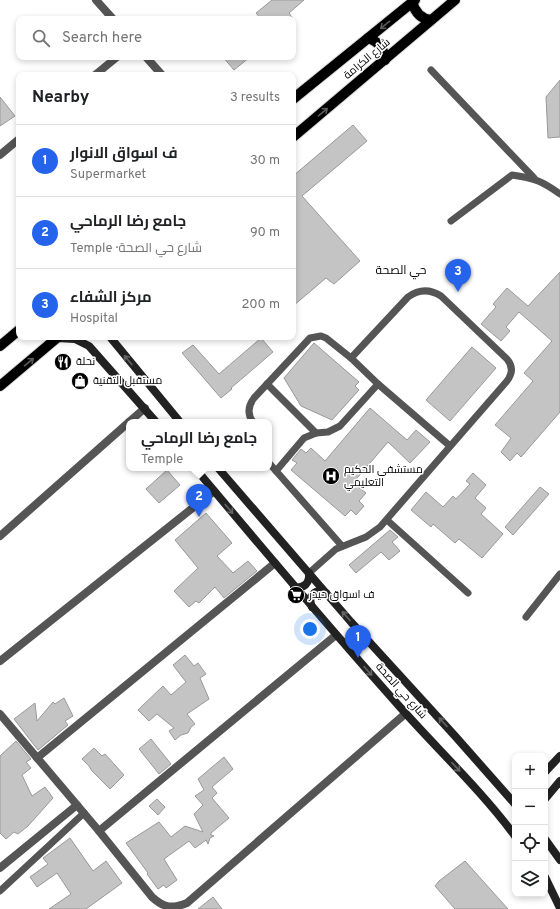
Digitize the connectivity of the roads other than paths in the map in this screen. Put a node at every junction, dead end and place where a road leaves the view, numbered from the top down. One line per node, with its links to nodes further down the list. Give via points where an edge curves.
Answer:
1 (96, 0): 4 (street)
2 (455, 0): 5 (main road, شارع الكرامة)
3 (413, 1): 5 (main road, via 417,13); 6 (main road, شارع الكرامة, one-way to 6)
4 (110, 16)
5 (431, 20): 9 (main road, شارع الكرامة)
6 (368, 38): 9 (main road, via 383,49); 13 (main road, شارع الكرامة)
7 (113, 60): 11 (street)
8 (149, 60): 12 (street)
9 (385, 60): 14 (main road, شارع الكرامة, one-way to 9)
10 (431, 70): 17 (lane)
11 (99, 72)
12 (159, 72)
13 (296, 98)
14 (296, 134)
15 (16, 142): 16 (street)
16 (0, 155)
17 (534, 178): 18 (lane); 19 (lane, via 512,175)
18 (560, 194)
19 (451, 221)
20 (16, 333): 24 (main road)
21 (54, 340): 28 (main road, one-way to 21)
22 (77, 340): 29 (main road, via 89,346)
23 (112, 340): 32 (main road, one-way to 23)
24 (0, 346)
25 (352, 358): 26 (lane, via 326,338 315,336 306,342); 27 (lane); 36 (lane, via 412,294 424,290 441,296 507,358 512,367 508,380)
26 (267, 384): 33 (lane, via 251,402 249,412); 35 (lane)
27 (378, 384): 35 (lane, via 340,426 328,432); 36 (lane)
28 (0, 386)
29 (144, 408): 30 (street); 31 (main road)
30 (132, 419)
31 (153, 419)
32 (178, 419)
33 (251, 419)
34 (126, 425): 43 (street)
35 (316, 433): 40 (lane, via 304,438)
36 (450, 446): 42 (lane)
37 (272, 466): 40 (lane)
38 (197, 471): 41 (main road, شارع حي الصحة)
39 (221, 471): 46 (main road, شارع حي الصحة)
40 (276, 471): 44 (lane)
41 (214, 491): 45 (main road, شارع حي الصحة, one-way to 45); 54 (street)
42 (387, 520): 44 (lane, via 371,534); 50 (lane)
43 (0, 536)
44 (342, 546): 46 (lane)
45 (275, 564): 48 (main road, شارع حي الصحة); 58 (street)
46 (309, 573): 48 (main road, via 306,585); 49 (main road, شارع حي الصحة)
47 (560, 574): 52 (lane)
48 (294, 587): 51 (main road, شارع حي الصحة)
49 (326, 593): 51 (main road, via 312,593); 62 (main road, شارع حي الصحة, one-way to 49)
50 (468, 593)
51 (312, 607): 53 (main road, شارع حي الصحة)
52 (526, 617)
53 (336, 635): 56 (main road, شارع حي الصحة, one-way to 56); 65 (street)
54 (0, 661)
55 (0, 714): 58 (street)
56 (405, 714): 65 (street, via 187,903 178,907 159,904); 66 (main road, شارع حي الصحة, one-way to 66)
57 (560, 756): 59 (main road)
58 (37, 758): 63 (street)
59 (548, 769)
60 (560, 781): 61 (main road)
61 (548, 795)
62 (512, 800)
63 (77, 805): 64 (street); 69 (street)
64 (84, 813): 65 (street); 71 (lane)
65 (98, 831)
66 (512, 833)
67 (548, 843): 68 (main road)
68 (560, 860)
69 (2, 864)
70 (548, 883): 72 (main road)
71 (0, 891)
72 (560, 908)

